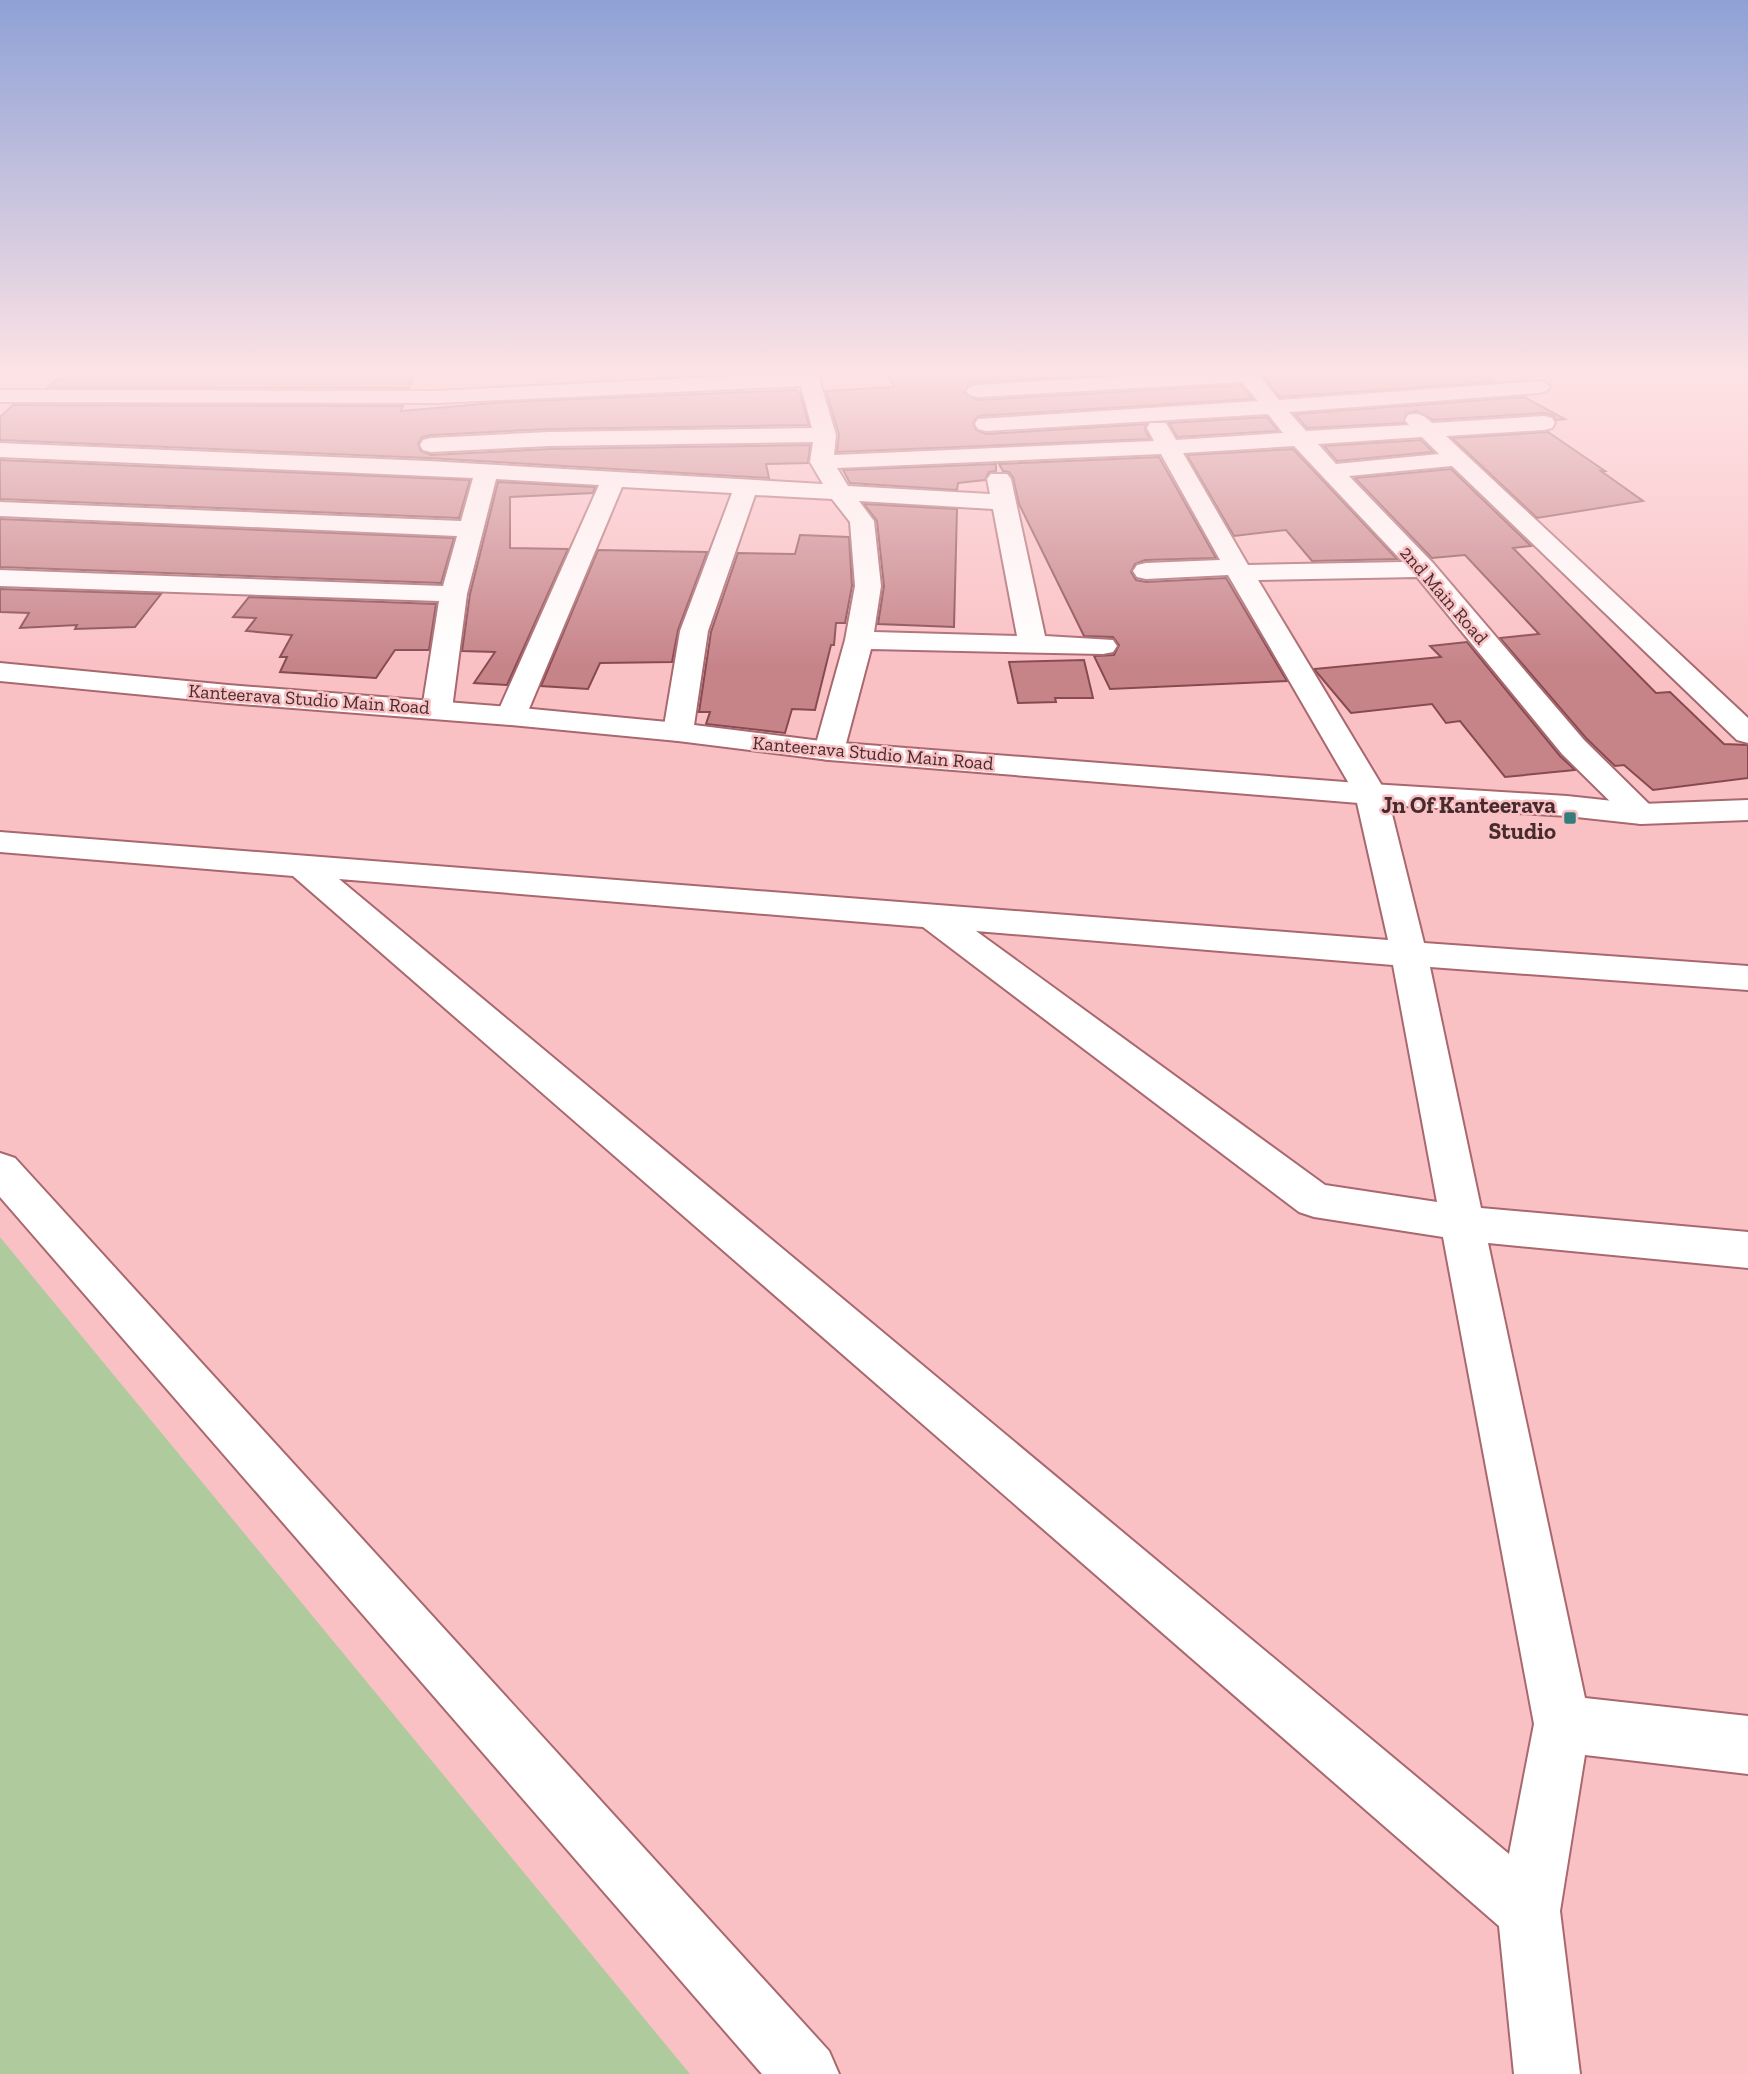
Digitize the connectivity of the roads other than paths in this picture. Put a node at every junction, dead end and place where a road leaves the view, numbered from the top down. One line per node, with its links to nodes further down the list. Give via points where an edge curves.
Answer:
1 (486, 471): 13 (street)
2 (498, 472): 8 (street)
3 (828, 472): 10 (street)
4 (997, 472): 11 (street)
5 (1181, 472): 16 (street)
6 (1332, 472): 14 (street, 2nd Main Road)
7 (1471, 472): 26 (street)
8 (613, 479): 9 (street); 24 (street)
9 (746, 487): 10 (street); 25 (street, via 694,631)
10 (840, 493): 11 (street); 19 (street, via 862,521 868,586)
11 (1002, 502): 20 (street)
12 (0, 509): 13 (street)
13 (471, 529): 18 (street)
14 (1423, 569): 16 (street); 30 (street, 2nd Main Road, via 1573,747)
15 (1146, 570): 16 (street)
16 (1238, 570): 28 (street)
17 (0, 578): 18 (street)
18 (454, 594): 23 (street)
19 (859, 640): 20 (street); 27 (street)
20 (1033, 645): 21 (street)
21 (1103, 646)
22 (0, 672): 23 (street, Kanteerava Studio Main Road)
23 (438, 709): 24 (street, Kanteerava Studio Main Road)
24 (511, 716): 25 (street, Kanteerava Studio Main Road)
25 (678, 732): 27 (street, Kanteerava Studio Main Road)
26 (1748, 734)
27 (829, 751): 28 (street, Kanteerava Studio Main Road)
28 (1371, 794): 30 (street, Kanteerava Studio Main Road); 34 (street)
29 (1748, 810): 30 (street, Kanteerava Studio Main Road)
30 (1642, 814)
31 (0, 842): 32 (street)
32 (302, 866): 33 (street); 41 (street)
33 (932, 916): 34 (street); 37 (street, via 1314,1200)
34 (1409, 954): 35 (street); 37 (street)
35 (1748, 978)
36 (0, 1169): 42 (street)
37 (1462, 1223): 38 (street); 39 (street)
38 (1748, 1250)
39 (1562, 1724): 40 (street); 41 (street)
40 (1748, 1745)
41 (1529, 1911): 43 (street)
42 (806, 2074)
43 (1547, 2074)

